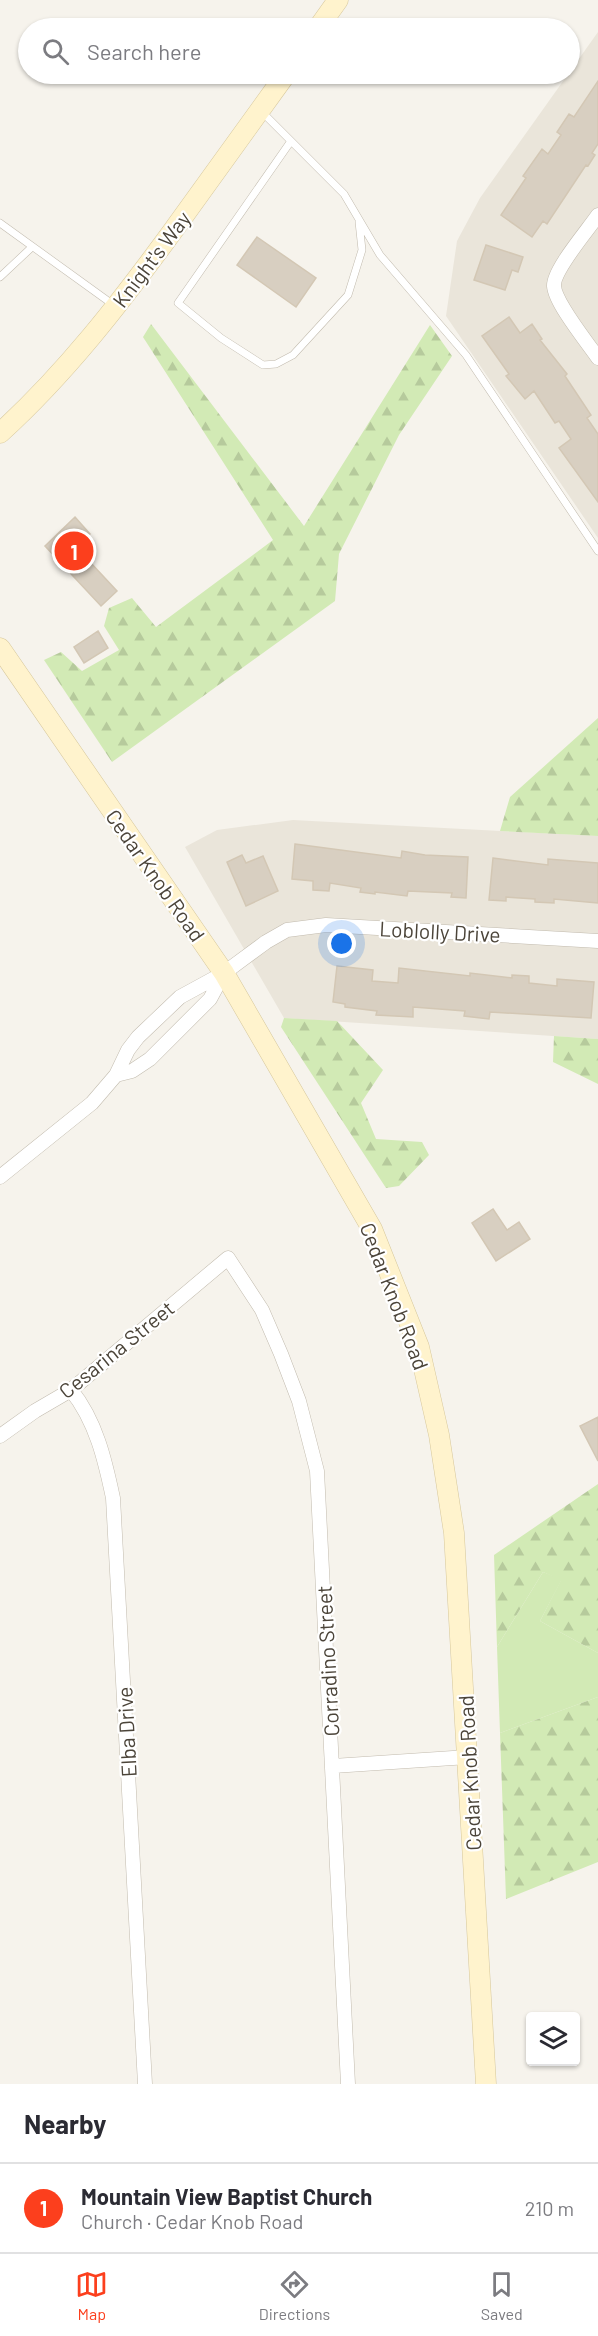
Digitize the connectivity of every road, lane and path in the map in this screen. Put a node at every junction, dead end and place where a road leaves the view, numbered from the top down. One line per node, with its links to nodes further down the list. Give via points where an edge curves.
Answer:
1 (338, 0): 2 (street)
2 (325, 18)
3 (279, 84): 4 (street, Knight's Way)
4 (260, 110): 5 (lane); 11 (street, Knight's Way)
5 (291, 141): 7 (lane, via 344,194); 7 (lane, via 178,303 263,365 276,364 293,355 348,295 362,250)
6 (598, 215): 12 (street, via 556,274 554,286)
7 (358, 218): 14 (lane, via 380,255 466,355)
8 (0, 223): 9 (lane)
9 (32, 247): 10 (lane); 11 (lane)
10 (0, 277)
11 (115, 306): 13 (street, Knight's Way, via 58,375)
12 (598, 358)
13 (0, 433)
14 (598, 551)
15 (0, 648): 17 (street, Cedar Knob Road)
16 (598, 941): 17 (street, Loblolly Drive, via 307,926 287,930)
17 (224, 973): 18 (street, via 196,986 165,1010 128,1050); 18 (street, via 210,999 150,1059 132,1071); 23 (street, Cedar Knob Road, via 372,1228 418,1347 439,1435 454,1533)
18 (116, 1075): 19 (street, via 92,1103)
19 (0, 1177)
20 (228, 1258): 21 (street, Cesarina Street); 24 (street, Corradino Street, via 262,1310 281,1354 300,1401 317,1471)
21 (71, 1390): 22 (street, Cesarina Street); 25 (street, Elba Drive, via 94,1427 113,1498)
22 (0, 1436)
23 (468, 1757): 24 (street); 27 (street, Cedar Knob Road)
24 (333, 1766): 26 (street, Corradino Street)
25 (145, 2084)
26 (348, 2084)
27 (486, 2084)

